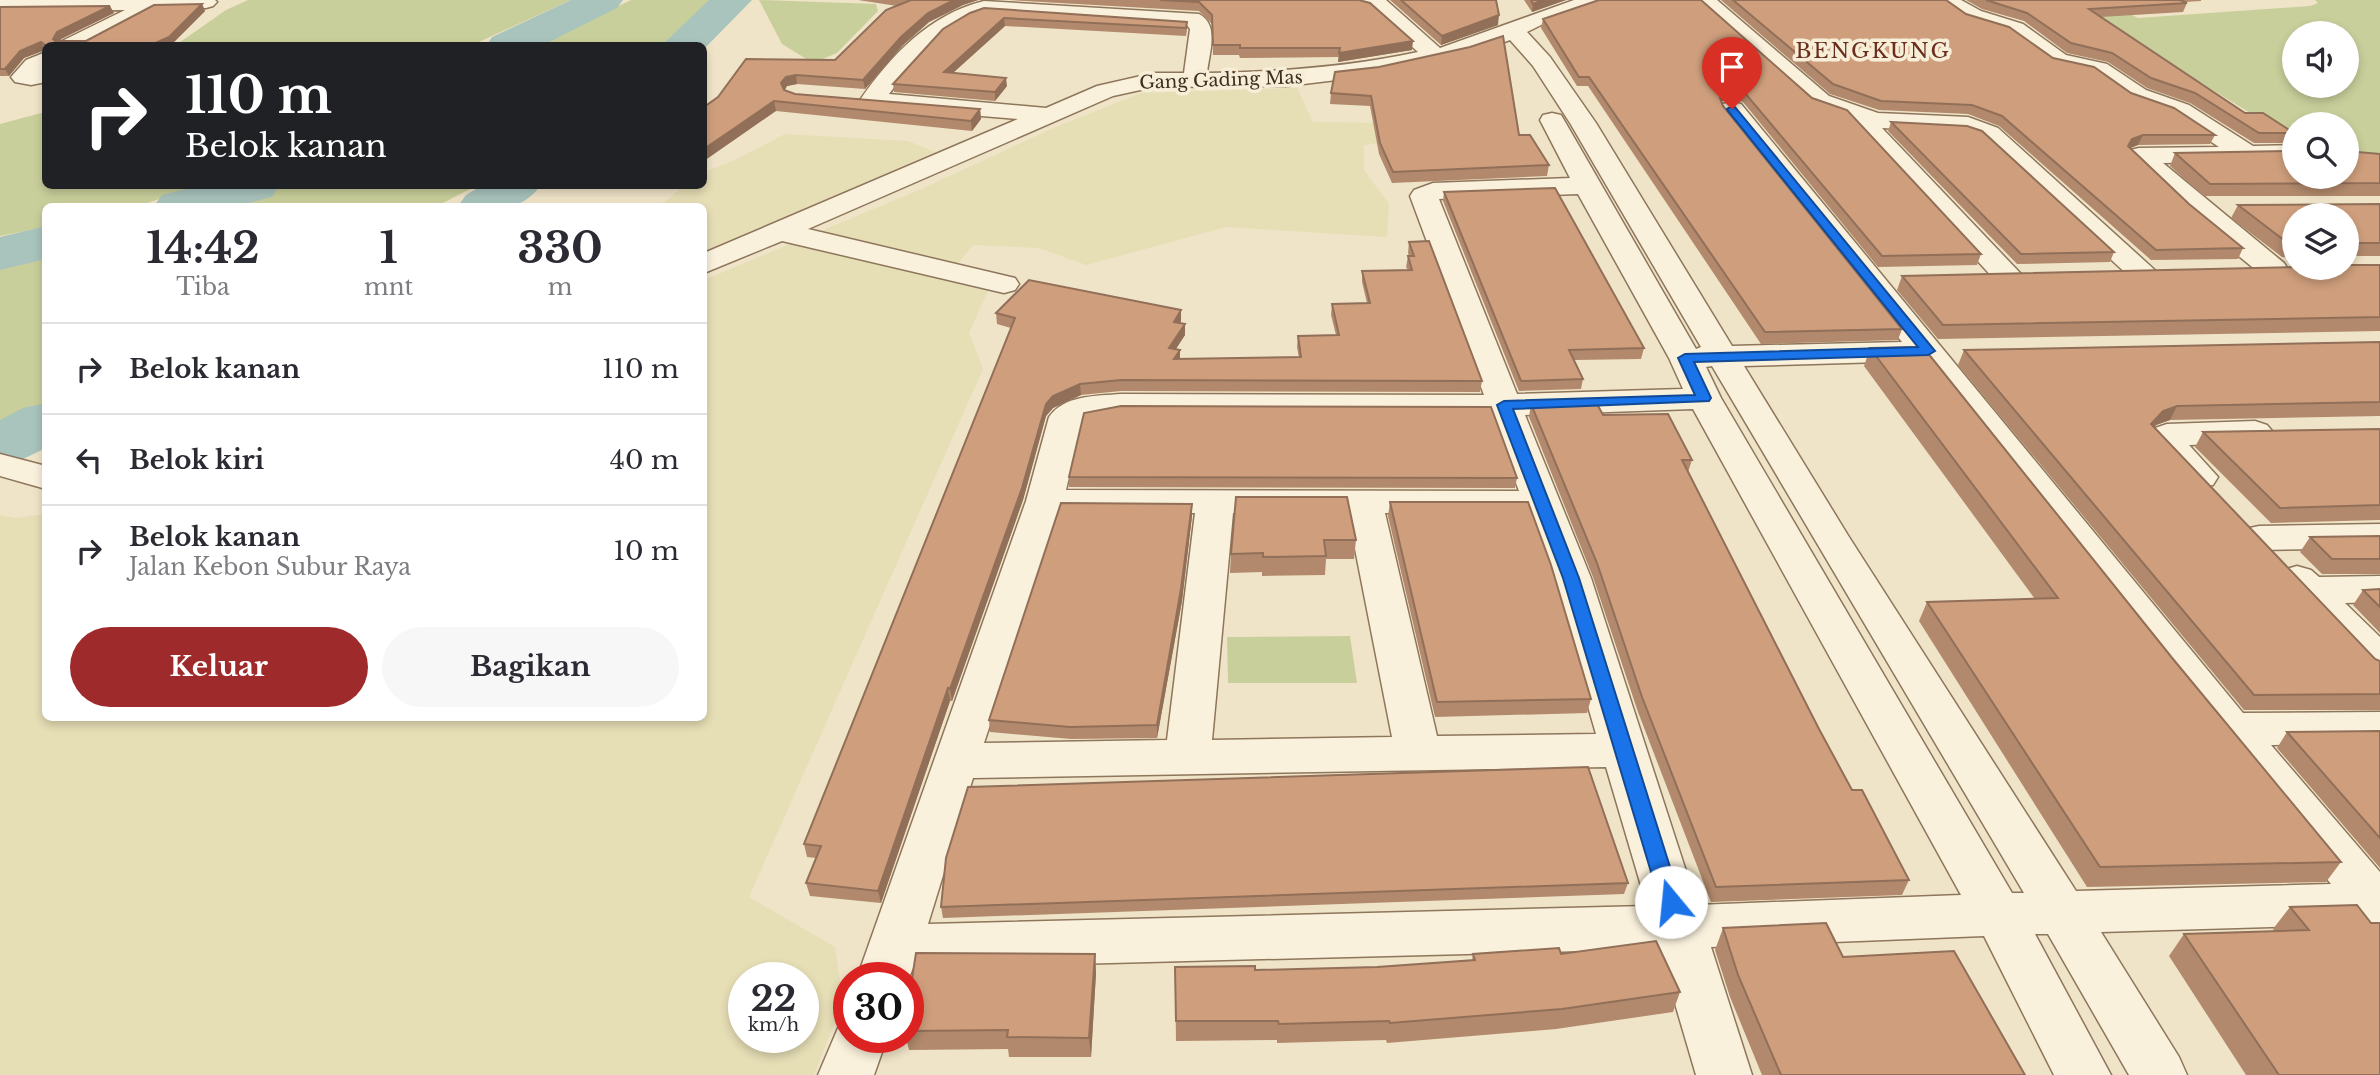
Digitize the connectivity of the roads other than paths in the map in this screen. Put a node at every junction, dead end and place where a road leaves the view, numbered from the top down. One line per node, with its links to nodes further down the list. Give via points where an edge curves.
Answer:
1 (1278, 0): 2 (street)
2 (1310, 0)
3 (1357, 0): 14 (street, via 1378,5)
4 (1596, 0): 11 (street, Gang Gading Mas)
5 (1704, 0): 22 (street, via 1820,101)
6 (1946, 0): 23 (street, via 1973,16 2015,29 2058,60 2099,69 2137,94 2180,110)
7 (161, 1): 8 (street); 9 (street); 12 (street); 13 (street)
8 (56, 2): 10 (street)
9 (206, 2)
10 (5, 14)
11 (1515, 24): 14 (street, Gang Gading Mas); 25 (street, via 1527,75); 38 (street, via 1583,123)
12 (78, 42)
13 (118, 42)
14 (1436, 56): 17 (street, Gang Gading Mas, via 1287,79)
15 (42, 61): 16 (street, via 23,77)
16 (42, 76)
17 (1195, 78): 19 (street, via 1201,29 1191,19 984,7 970,10 928,35); 21 (street, Gang Gading Mas, via 1134,83)
18 (847, 98): 19 (street)
19 (872, 100): 21 (street)
20 (1732, 109): 36 (street, via 1883,279)
21 (1050, 114): 28 (street, Gang Gading Mas)
22 (1857, 116): 33 (street, via 1896,123 1968,125 1989,133 2155,272); 34 (street, via 2019,275)
23 (2245, 152): 24 (street); 27 (street, via 2139,156)
24 (2282, 153)
25 (1587, 186): 38 (street); 40 (street, via 1433,191 1424,196)
26 (2235, 206): 27 (street)
27 (2196, 207): 30 (street)
28 (778, 231): 29 (street, Gang Gading Mas); 35 (street)
29 (707, 263)
30 (2282, 266)
31 (2282, 269): 32 (street)
32 (2224, 271)
33 (2105, 273)
34 (1966, 276)
35 (1003, 284)
36 (1928, 351): 37 (street); 38 (street); 54 (street)
37 (1970, 351)
38 (1704, 357): 39 (street); 60 (street, via 1836,548)
39 (1704, 398): 40 (street); 61 (street)
40 (1504, 405): 44 (street, via 1121,404 1082,408 1066,417); 47 (street)
41 (2288, 432): 49 (street, via 2164,439)
42 (0, 465): 43 (street)
43 (40, 477)
44 (1045, 501): 45 (street); 58 (street)
45 (1215, 501): 46 (street); 57 (street)
46 (1364, 501): 47 (street); 56 (street)
47 (1541, 502): 55 (street, via 1571,578)
48 (2380, 536): 49 (street)
49 (2259, 538): 51 (street)
50 (2380, 589): 51 (street)
51 (2309, 591): 52 (street)
52 (2380, 662)
53 (2380, 728): 54 (street)
54 (2232, 729): 59 (street)
55 (1623, 750): 56 (street); 62 (street)
56 (1418, 753): 57 (street)
57 (1188, 757): 58 (street)
58 (955, 761): 63 (street)
59 (2379, 905): 60 (street)
60 (2062, 912): 61 (street); 69 (street)
61 (1999, 916): 62 (street); 68 (street)
62 (1678, 928): 64 (street); 67 (street)
63 (889, 962)
64 (912, 962)
65 (854, 1053): 66 (street)
66 (846, 1075)
67 (1724, 1075)
68 (2083, 1075)
69 (2159, 1075)

